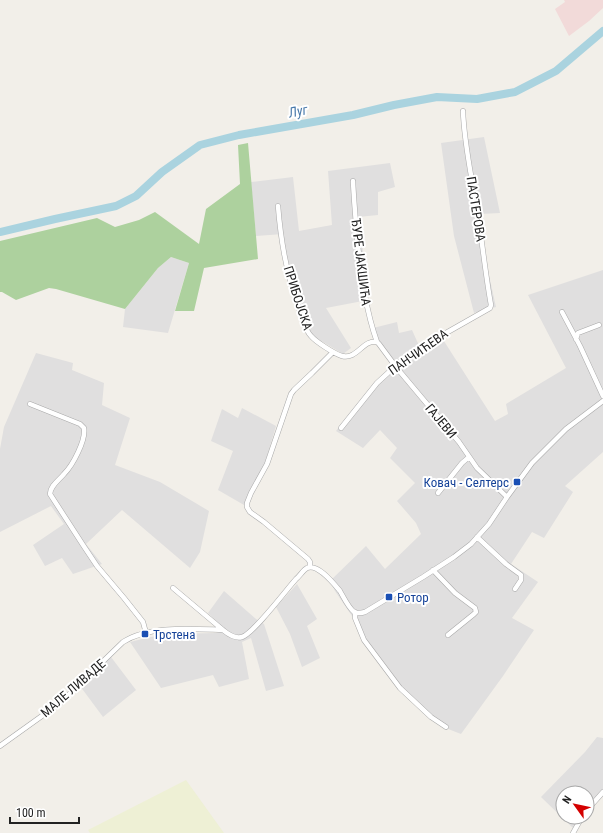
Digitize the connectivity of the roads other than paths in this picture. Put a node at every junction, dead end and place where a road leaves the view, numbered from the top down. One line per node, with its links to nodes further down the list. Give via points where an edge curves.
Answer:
1 (463, 111): 4 (street, ПАСТЕРОВА, via 465,141)
2 (353, 181): 8 (street, ЂУРЕ ЈАКШИЋА, via 364,291)
3 (278, 206): 9 (street, ПРИБОЈСКА, via 290,281 300,312 311,336)
4 (490, 308): 10 (street, ПАНЧИЋЕВА, via 423,346)
5 (562, 312): 7 (street)
6 (599, 325): 7 (street, via 578,333)
7 (576, 339): 11 (street)
8 (377, 342): 9 (street, ПРИБОЈСКА, via 369,343 350,356); 10 (street, ГАЈЕВИ)
9 (333, 352): 19 (street, via 291,394 266,464 247,505 250,512 308,559)
10 (396, 367): 14 (street, ПАНЧИЋЕВА, via 377,383); 15 (street, ГАЈЕВИ)
11 (603, 396)
12 (603, 401): 17 (street, via 566,428 532,463)
13 (30, 404): 25 (street, via 80,424 84,428 75,459 53,486 50,494 97,566 143,622)
14 (341, 428)
15 (469, 457): 16 (street); 17 (street, ГАЈЕВИ)
16 (438, 494)
17 (507, 497): 18 (street)
18 (477, 537): 20 (street, via 454,557); 22 (street, via 521,575)
19 (310, 567): 23 (street, via 322,571); 24 (street, via 243,637 231,636)
20 (433, 570): 23 (street, via 365,612); 26 (street, via 455,593 476,608 476,612)
21 (173, 588): 24 (street)
22 (515, 589)
23 (355, 612): 27 (street, via 364,640 396,683 431,717)
24 (223, 630): 25 (street, МАЛЕ ЛИВАДЕ, via 183,629)
25 (146, 633): 28 (street, МАЛЕ ЛИВАДЕ, via 123,642 60,703)
26 (448, 636)
27 (446, 727)
28 (0, 746)
29 (603, 792): 30 (street)
30 (595, 801)

